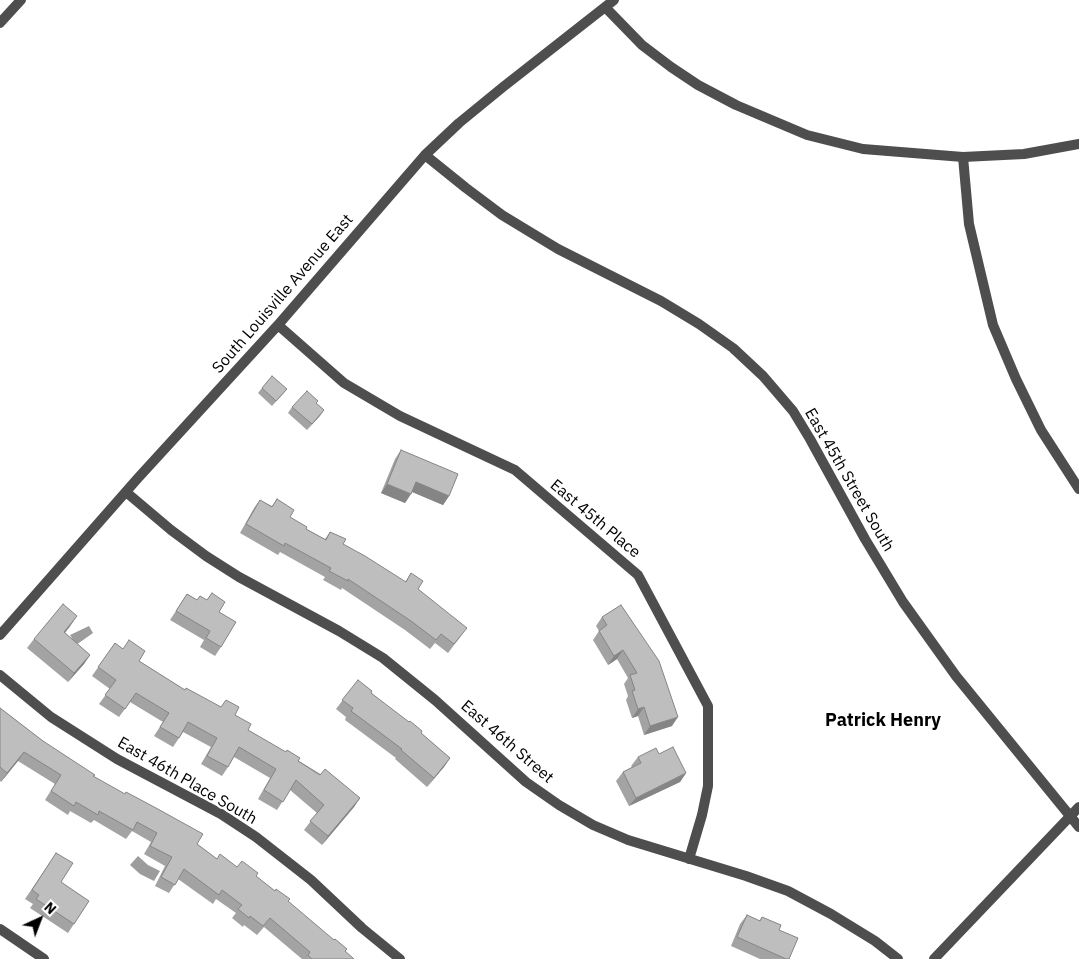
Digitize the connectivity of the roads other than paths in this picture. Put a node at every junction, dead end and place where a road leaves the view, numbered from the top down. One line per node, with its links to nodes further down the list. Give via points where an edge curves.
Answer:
1 (21, 0): 4 (street)
2 (614, 0): 3 (street, South Louisville Avenue East)
3 (606, 8): 6 (street, South Louisville Avenue East, via 495,93); 7 (street, via 642,45 698,85 807,135 863,149)
4 (0, 23)
5 (1079, 144): 7 (street, via 1024,154)
6 (425, 155): 8 (street, South Louisville Avenue East); 14 (street, East 45th Street South, via 502,215 558,249 699,324 733,348 762,376 793,411 903,602 956,676)
7 (964, 157): 9 (street, via 969,224 993,325 1041,430)
8 (278, 326): 10 (street, South Louisville Avenue East); 16 (street, East 45th Place, via 352,388 400,416 515,470 638,575 708,706 708,786)
9 (1079, 489)
10 (126, 492): 11 (street, South Louisville Avenue East); 16 (street, East 46th Street, via 206,556 383,658 526,782 559,805 628,840)
11 (0, 635)
12 (0, 675): 19 (street, East 46th Place South, via 51,717 117,759 221,814 256,838 310,880)
13 (1079, 808): 14 (street)
14 (1070, 816): 15 (street, East 45th Street South); 21 (street)
15 (1079, 827)
16 (689, 859): 20 (street, East 46th Street, via 788,891 846,923)
17 (0, 929): 18 (street)
18 (44, 959)
19 (400, 959)
20 (898, 959)
21 (934, 959)

